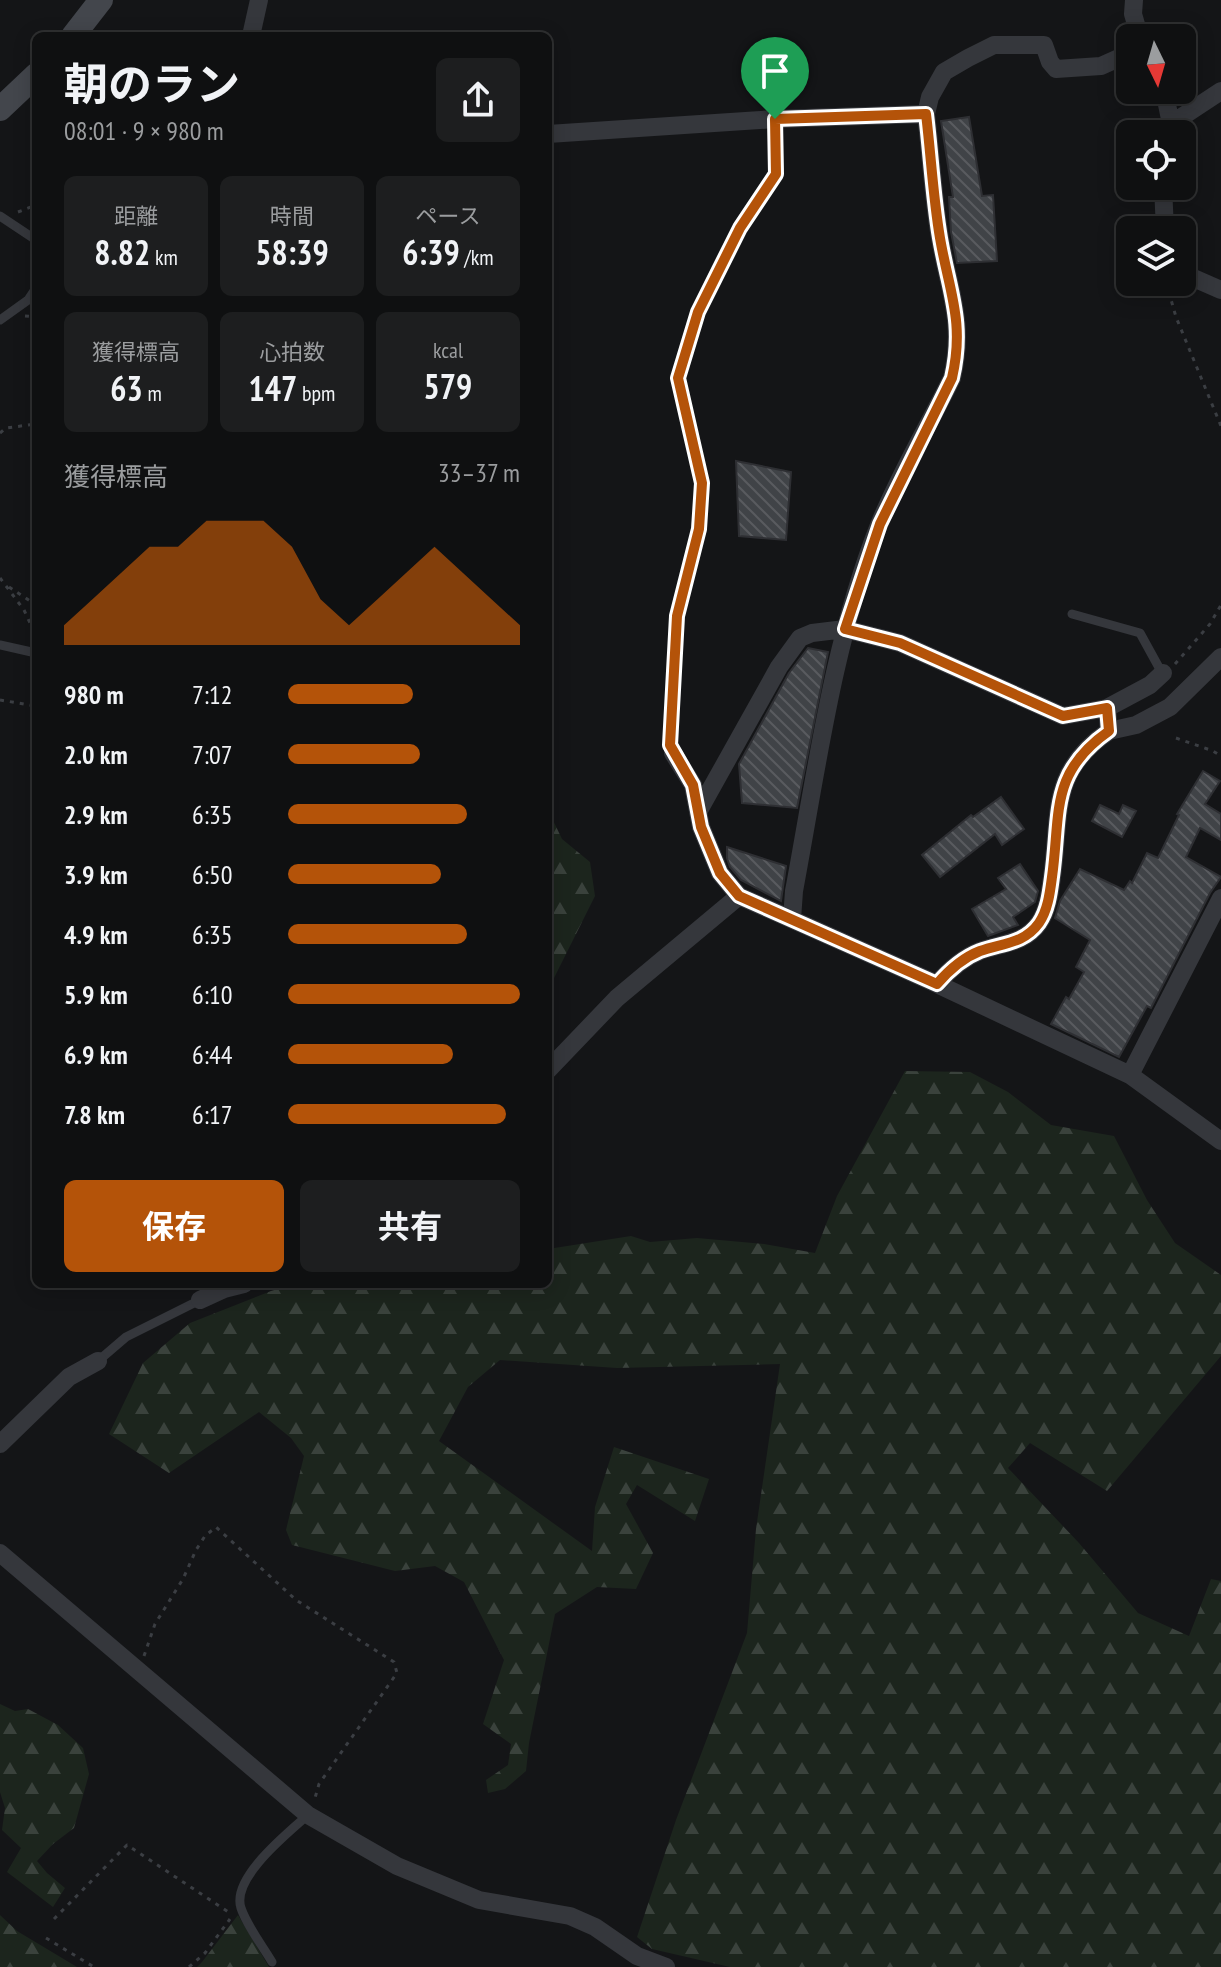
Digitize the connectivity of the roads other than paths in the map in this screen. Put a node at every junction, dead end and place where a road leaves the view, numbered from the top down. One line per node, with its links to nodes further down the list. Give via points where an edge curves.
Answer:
1 (101, 0): 5 (street)
2 (259, 0): 6 (street)
3 (1134, 0): 4 (street)
4 (1136, 24)
5 (76, 32)
6 (252, 32)
7 (1116, 59): 11 (street, via 1101,66 1056,69 1044,45 994,45 944,72)
8 (32, 79): 10 (street)
9 (1221, 91): 13 (street)
10 (0, 109)
11 (926, 114): 12 (street); 22 (street, via 940,238 956,303 957,355 952,378 880,524)
12 (775, 119): 14 (street); 29 (lane, via 776,174 740,228 698,312 678,378 702,483 699,529 677,616)
13 (1181, 120)
14 (552, 134)
15 (3, 218): 16 (lane)
16 (32, 237)
17 (1196, 279): 18 (street)
18 (1221, 290)
19 (32, 294): 20 (lane)
20 (0, 320)
21 (1072, 614): 26 (lane, via 1140,633)
22 (845, 629): 27 (street, via 900,643 1063,716); 30 (street, via 800,638); 33 (street)
23 (0, 645): 24 (lane)
24 (32, 652)
25 (1221, 657): 28 (street, via 1170,707 1136,725)
26 (1163, 673): 27 (street)
27 (1107, 708): 28 (street)
28 (1109, 731): 34 (street, via 1074,763 1059,797 1049,900 1040,922 1024,939 978,952)
29 (673, 753): 30 (street, via 693,785)
30 (698, 812): 31 (street, via 720,873)
31 (739, 896): 33 (street); 35 (street, via 617,998)
32 (1221, 898): 36 (street)
33 (792, 919): 34 (street)
34 (937, 984): 36 (street)
35 (552, 1066)
36 (1130, 1075): 37 (street)
37 (1221, 1138)
38 (228, 1288): 39 (street)
39 (200, 1300): 40 (lane, via 126,1337)
40 (98, 1361): 41 (street, via 69,1377)
41 (0, 1444)
42 (0, 1553): 43 (street)
43 (308, 1815): 44 (lane, via 254,1868 241,1889 240,1906); 45 (street, via 397,1866 479,1900 570,1916)
44 (272, 1962)
45 (666, 1967)

